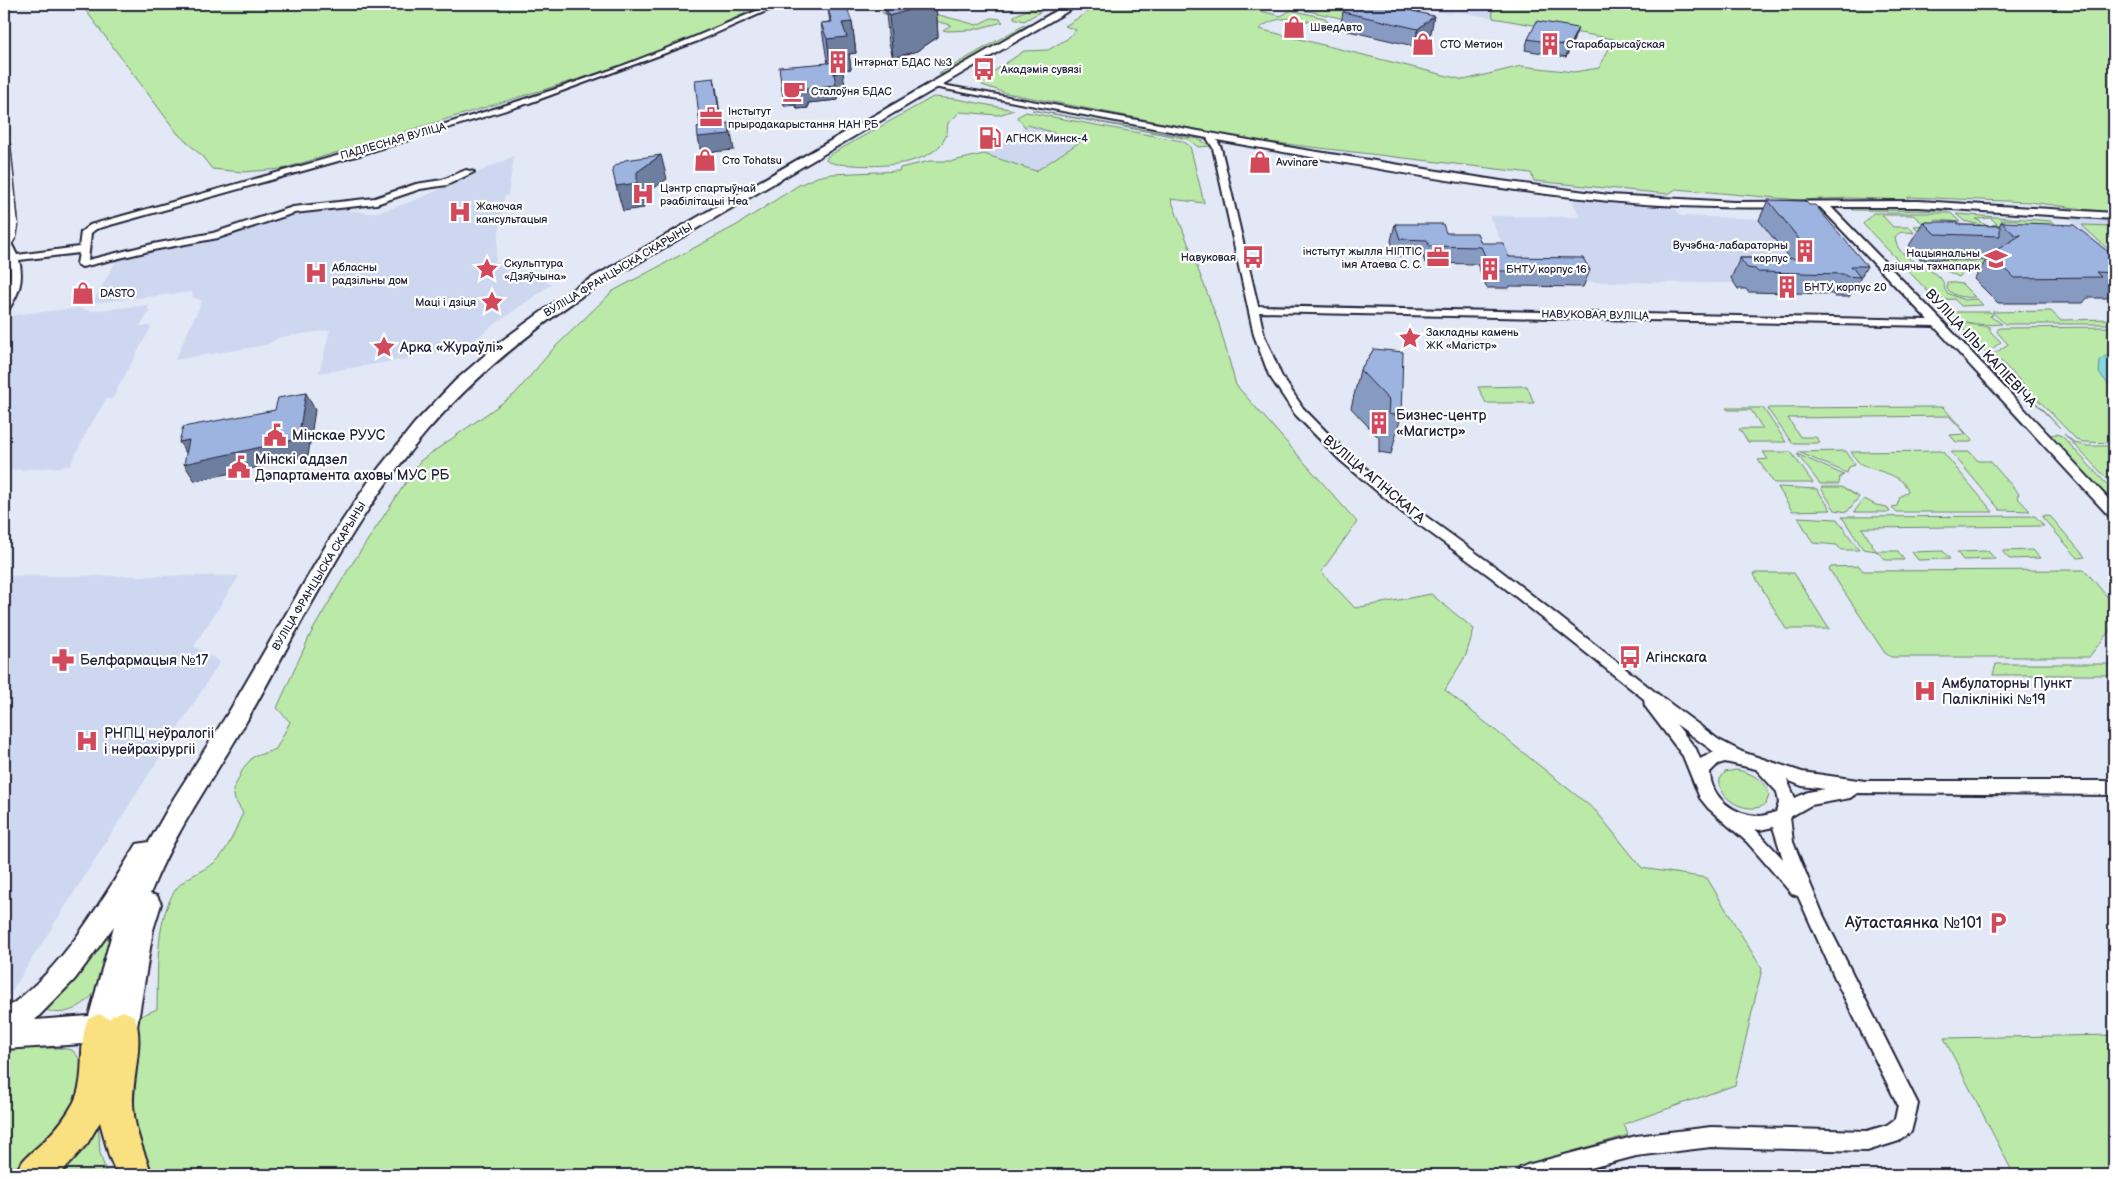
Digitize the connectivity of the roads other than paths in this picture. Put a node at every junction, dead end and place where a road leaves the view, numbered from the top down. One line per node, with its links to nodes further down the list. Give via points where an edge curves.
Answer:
1 (778, 4): 12 (street, ПАДЛЕСНАЯ ВУЛІЦА, via 679,48 486,113 93,227 86,232)
2 (1076, 4): 3 (main road, ВУЛІЦА ФРАНЦЫСКА СКАРЫНЫ)
3 (934, 85): 4 (street); 24 (main road, ВУЛІЦА ФРАНЦЫСКА СКАРЫНЫ, via 578,292 524,329 484,363 412,437 372,490 293,616)
4 (1210, 136): 7 (street, via 1609,198 1734,205); 15 (street, ВУЛІЦА АГІНСКАГА, via 1217,148)
5 (4, 145): 11 (street, via 12,225)
6 (469, 172): 12 (street, via 444,183 419,186 376,201 293,210 215,236 153,247 111,259 82,264)
7 (1824, 204): 8 (street, via 1919,204); 16 (street, ВУЛІЦА ІЛЬІ КАПІЕВІЧА)
8 (2060, 213): 9 (street); 10 (street)
9 (2114, 216)
10 (2075, 226)
11 (6, 245): 13 (street)
12 (84, 250): 13 (street)
13 (9, 259): 14 (street, via 17,265 17,280 11,299)
14 (4, 308)
15 (1252, 309): 16 (street, НАВУКОВАЯ ВУЛІЦА); 18 (street, ВУЛІЦА АГІНСКАГА, via 1275,375 1295,405 1327,441 1402,505 1496,574)
16 (1938, 323): 17 (street, ВУЛІЦА ІЛЬІ КАПІЕВІЧА)
17 (2114, 513)
18 (1636, 685): 19 (street, ВУЛІЦА АГІНСКАГА, via 1714,744); 21 (street, ВУЛІЦА АГІНСКАГА, via 1690,753)
19 (1737, 756): 20 (street); 21 (street, via 1718,757 1706,764)
20 (1763, 767): 22 (street, via 1802,779); 26 (street, via 1784,790 1787,803)
21 (1702, 782): 25 (street, via 1706,793)
22 (1865, 788): 23 (street); 26 (street, via 1808,799)
23 (2114, 788)
24 (192, 792): 28 (main road, via 153,842 62,977 43,998); 29 (main road, ВУЛІЦА ФРАНЦЫСКА СКАРЫНЫ, via 165,835 120,943)
25 (1726, 812): 26 (street, via 1752,822 1766,822); 27 (street, via 1770,855)
26 (1783, 815): 27 (street, via 1788,852)
27 (1808, 901): 33 (street, via 1908,1104 1904,1125 1892,1134 1867,1141 1711,1137 1636,1146)
28 (4, 1026)
29 (111, 1029): 30 (main road); 31 (highway, via 84,1118 51,1160); 32 (highway, via 118,1136)
30 (4, 1036)
31 (32, 1175)
32 (135, 1175)
33 (1527, 1175)

